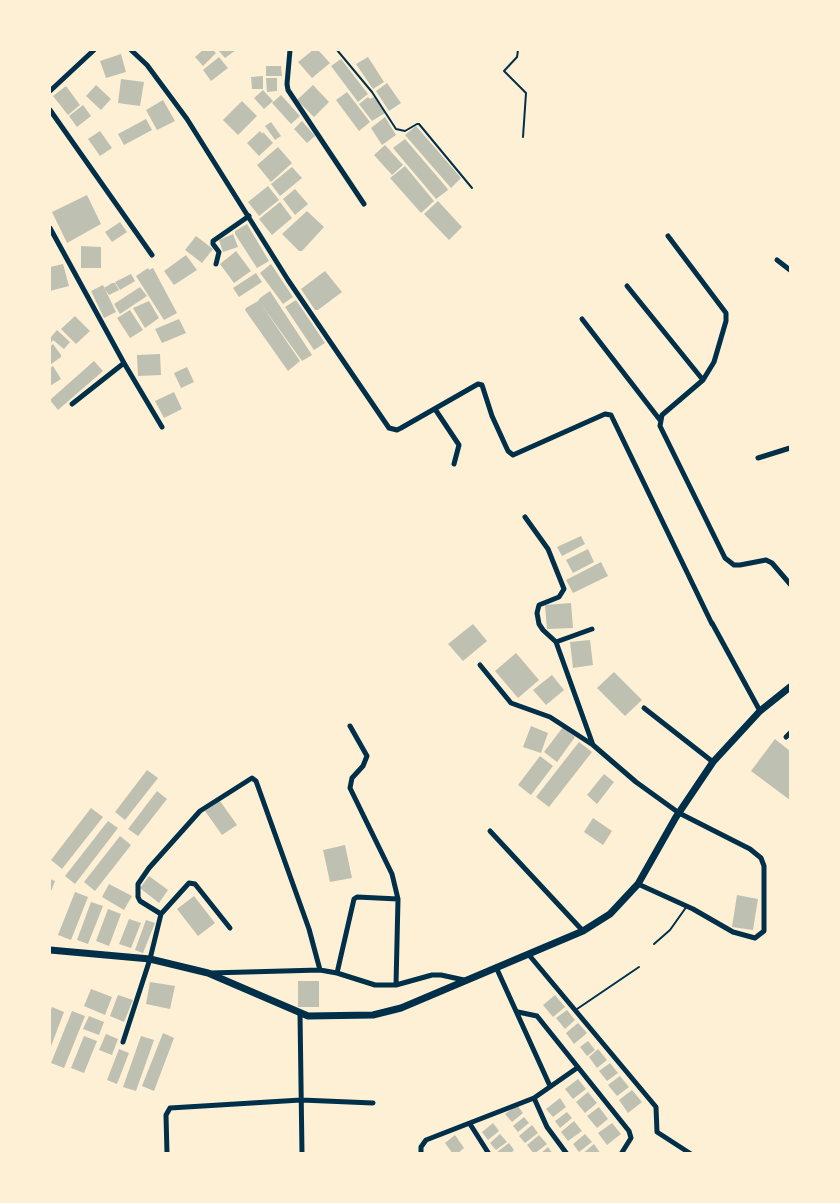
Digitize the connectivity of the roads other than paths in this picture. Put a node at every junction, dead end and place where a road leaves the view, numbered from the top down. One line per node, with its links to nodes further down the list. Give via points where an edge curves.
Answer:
1 (94, 50): 5 (street)
2 (131, 50): 9 (street, via 187,119)
3 (290, 50): 8 (street, via 287,84 291,96)
4 (337, 50): 7 (lane, via 396,129 405,131 418,124)
5 (50, 91)
6 (50, 110): 12 (street)
7 (472, 188)
8 (364, 204)
9 (249, 216): 14 (street, via 213,241 219,252); 21 (street, via 389,428 397,430)
10 (50, 228): 18 (street)
11 (668, 236): 19 (street, via 726,313 714,362)
12 (152, 255)
13 (777, 260): 15 (street)
14 (216, 264)
15 (790, 270)
16 (627, 286): 19 (street)
17 (582, 320): 22 (street)
18 (124, 363): 20 (street); 23 (street)
19 (703, 380): 22 (street, via 664,412)
20 (72, 404)
21 (435, 409): 26 (street, via 459,445); 34 (street, via 481,384 513,455 605,414 611,415 712,623)
22 (660, 420): 28 (street, via 725,558 740,565 766,560)
23 (162, 427)
24 (790, 448): 25 (street)
25 (758, 458)
26 (454, 464)
27 (525, 517): 30 (street, via 548,549 564,589 560,597 539,605 537,613 539,624)
28 (790, 584)
29 (592, 629): 30 (street)
30 (556, 642): 36 (street)
31 (480, 665): 36 (street, via 511,703 550,717)
32 (790, 687): 34 (street)
33 (644, 708): 37 (street)
34 (760, 711): 37 (street)
35 (350, 726): 41 (street, via 367,756 350,788 392,874)
36 (593, 745): 38 (street)
37 (714, 762): 38 (street)
38 (678, 813): 40 (street); 42 (street, via 761,858 764,931 755,938 733,932)
39 (490, 831): 45 (street)
40 (638, 884): 42 (street); 45 (street, via 610,914)
41 (398, 899): 54 (street, via 354,899); 56 (street)
42 (687, 906): 46 (lane)
43 (161, 914): 44 (street, via 191,882); 49 (street); 52 (street, via 140,901 138,884 200,811 252,778 309,929)
44 (230, 928)
45 (583, 931): 48 (street)
46 (654, 944)
47 (50, 950): 49 (street)
48 (529, 955): 50 (street); 57 (street)
49 (150, 959): 53 (street); 60 (street)
50 (496, 967): 55 (street); 58 (street)
51 (639, 967): 57 (lane)
52 (320, 970): 53 (street); 54 (street)
53 (208, 973): 59 (street)
54 (337, 973): 56 (street, via 375,986)
55 (464, 980): 56 (street, via 432,975); 59 (street, via 401,1008 373,1015)
56 (396, 985)
57 (576, 1010): 73 (street, via 656,1107 657,1132)
58 (518, 1012): 61 (street, via 537,1016); 62 (street)
59 (300, 1013): 64 (street)
60 (123, 1042)
61 (577, 1068): 62 (street); 72 (street, via 630,1134)
62 (550, 1086): 63 (street)
63 (534, 1098): 66 (street); 71 (street, via 547,1127)
64 (301, 1100): 65 (street); 67 (street, via 170,1108 166,1115); 68 (street)
65 (373, 1103)
66 (470, 1124): 69 (street, via 426,1140); 70 (street)
67 (167, 1154)
68 (302, 1154)
69 (421, 1154)
70 (489, 1154)
71 (567, 1154)
72 (621, 1154)
73 (691, 1154)

